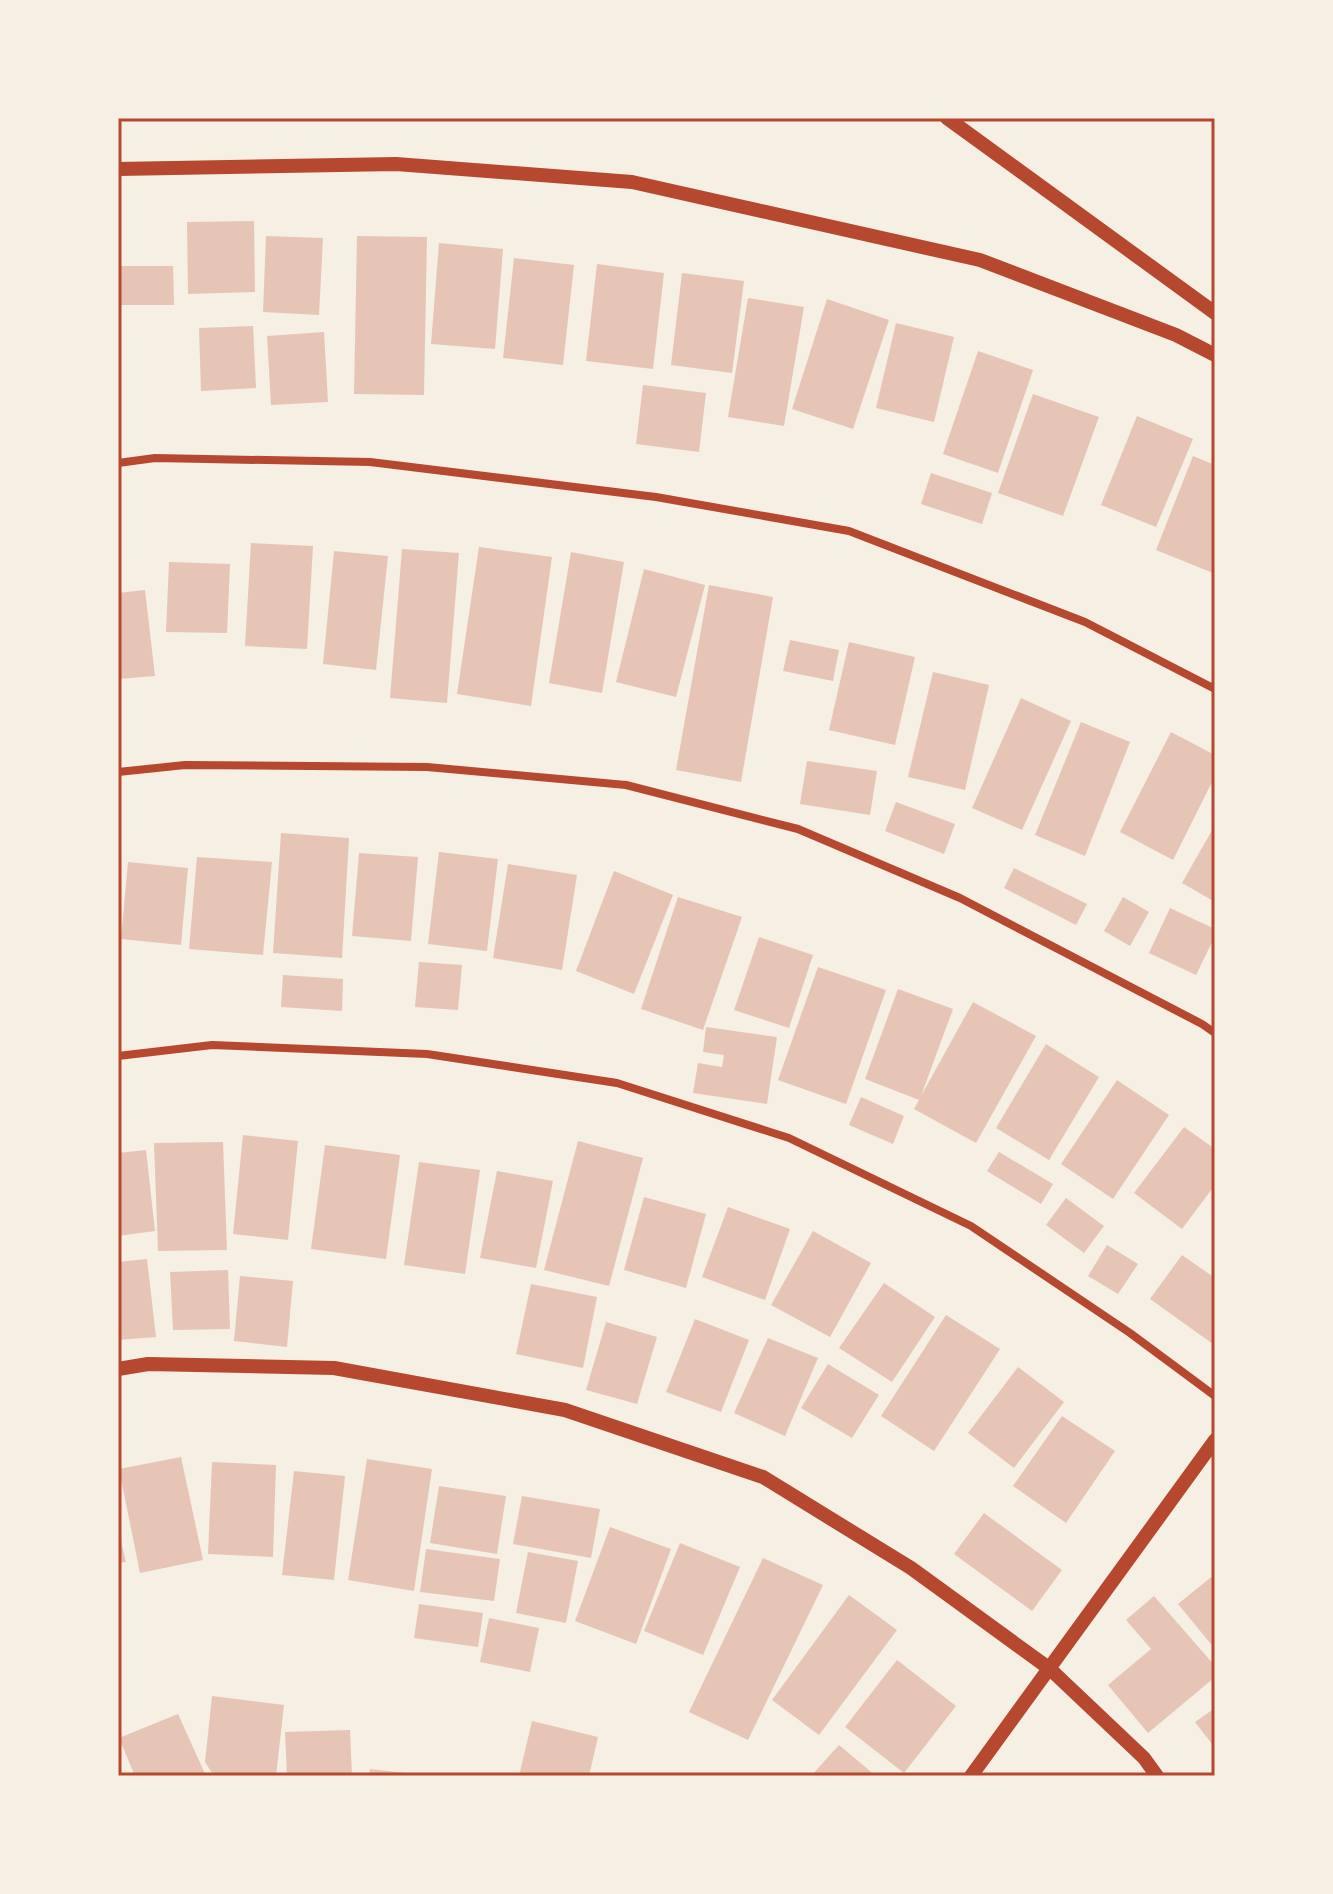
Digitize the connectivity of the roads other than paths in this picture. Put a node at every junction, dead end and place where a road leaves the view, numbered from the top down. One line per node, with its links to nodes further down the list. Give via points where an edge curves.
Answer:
1 (947, 118): 3 (street)
2 (118, 169): 4 (street, via 396,164 632,182 980,260)
3 (1215, 313)
4 (1215, 355)
5 (118, 463): 6 (street, via 155,458 370,462 656,497 849,531 1085,622)
6 (1215, 689)
7 (118, 772): 8 (street, via 185,765 427,767 626,785 798,829 960,898)
8 (1215, 1033)
9 (118, 1056): 11 (street, via 212,1045 427,1054 617,1083 789,1138 971,1226)
10 (118, 1369): 13 (street, via 148,1364 334,1368 565,1410 763,1477 911,1568)
11 (1215, 1396)
12 (1215, 1440): 13 (street)
13 (1050, 1669): 14 (street); 15 (street)
14 (971, 1776)
15 (1157, 1776)

